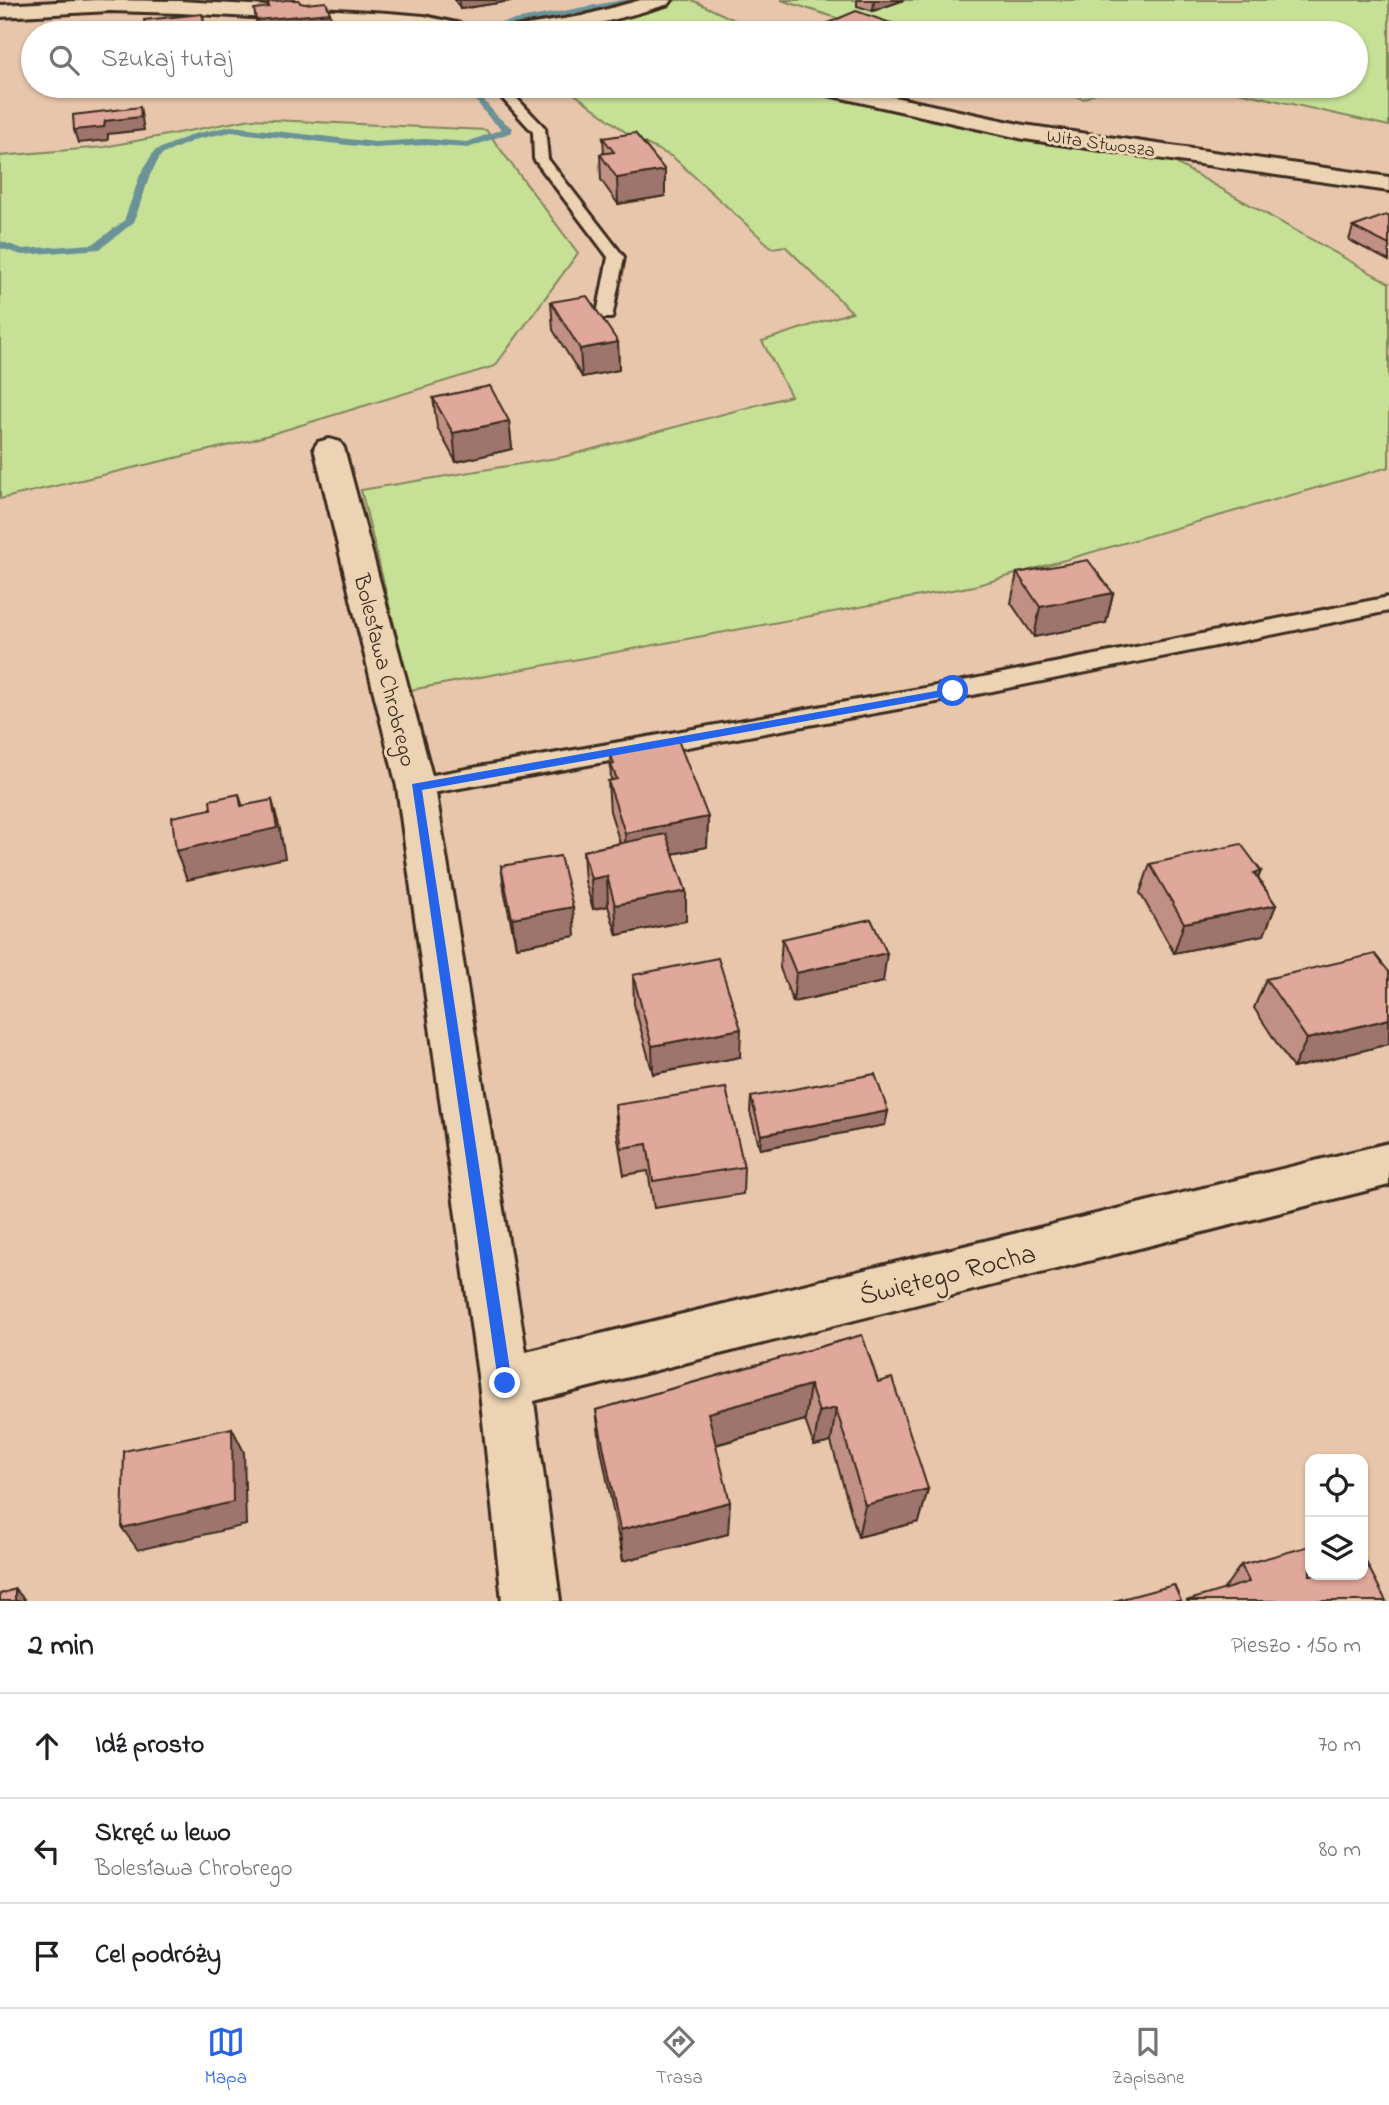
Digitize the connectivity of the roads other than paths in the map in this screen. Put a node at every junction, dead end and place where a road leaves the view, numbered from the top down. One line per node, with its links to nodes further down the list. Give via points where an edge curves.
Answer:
1 (662, 0): 4 (street)
2 (0, 11): 3 (street, via 110,5)
3 (401, 21)
4 (588, 21)
5 (509, 98): 8 (lane, via 540,131 541,159 616,257)
6 (870, 98): 7 (street, Wita Stwosza, via 1024,132)
7 (1389, 184)
8 (606, 314)
9 (329, 448): 11 (street, Bolesława Chrobrego)
10 (1389, 604): 11 (lane, via 953,691)
11 (416, 787): 13 (street, Bolesława Chrobrego)
12 (1389, 1164): 13 (street, Świętego Rocha)
13 (505, 1383): 14 (street, Bolesława Chrobrego)
14 (531, 1601)

